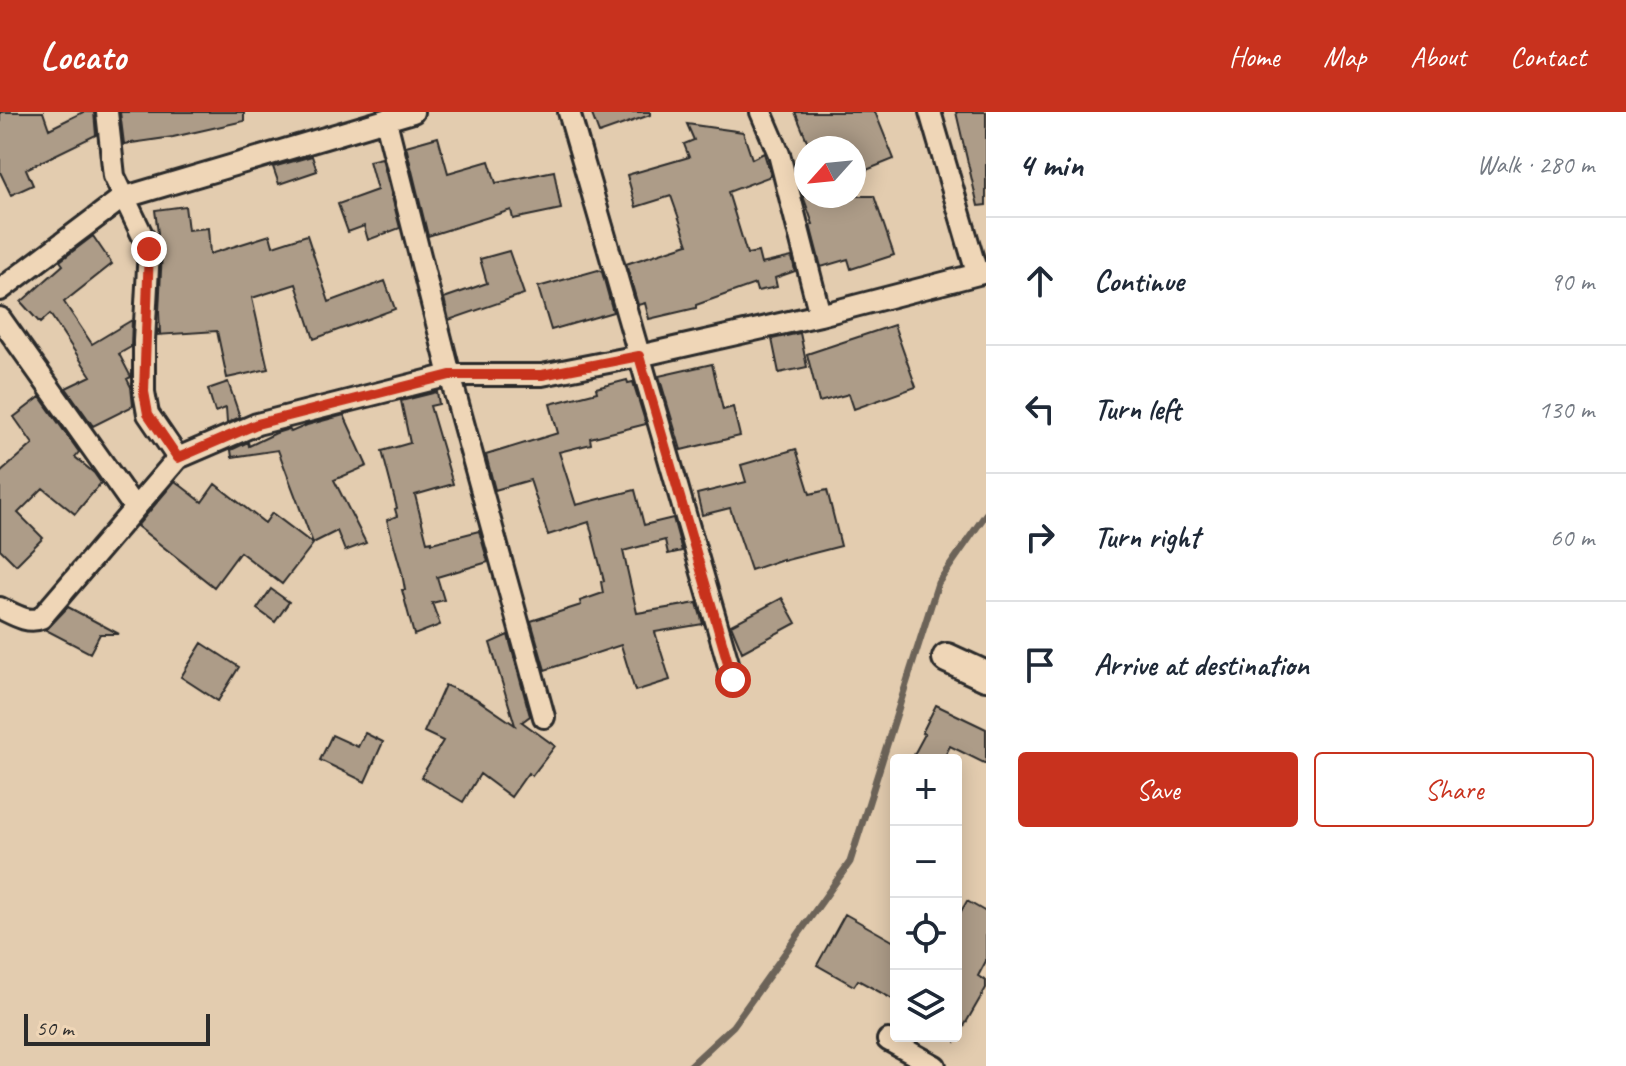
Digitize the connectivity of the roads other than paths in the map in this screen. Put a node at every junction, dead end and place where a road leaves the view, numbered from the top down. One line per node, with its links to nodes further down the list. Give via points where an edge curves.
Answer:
1 (107, 112): 7 (street, via 114,176)
2 (413, 112): 6 (street)
3 (569, 112): 12 (street)
4 (761, 112): 10 (street, via 779,154)
5 (930, 112): 8 (street)
6 (386, 121): 7 (street); 13 (street)
7 (122, 198): 9 (street); 14 (street, via 149,249 144,341 148,414)
8 (981, 273): 10 (street)
9 (0, 290)
10 (820, 315): 12 (street)
11 (0, 318): 15 (street)
12 (639, 356): 13 (street, via 542,375); 19 (street)
13 (450, 375): 14 (street, via 257,424); 20 (street)
14 (178, 458): 15 (street)
15 (134, 507): 16 (street, via 41,618 28,620)
16 (0, 608)
17 (947, 658): 18 (street)
18 (986, 676)
19 (733, 680)
20 (544, 717)
21 (888, 1040): 22 (street)
22 (935, 1066)

